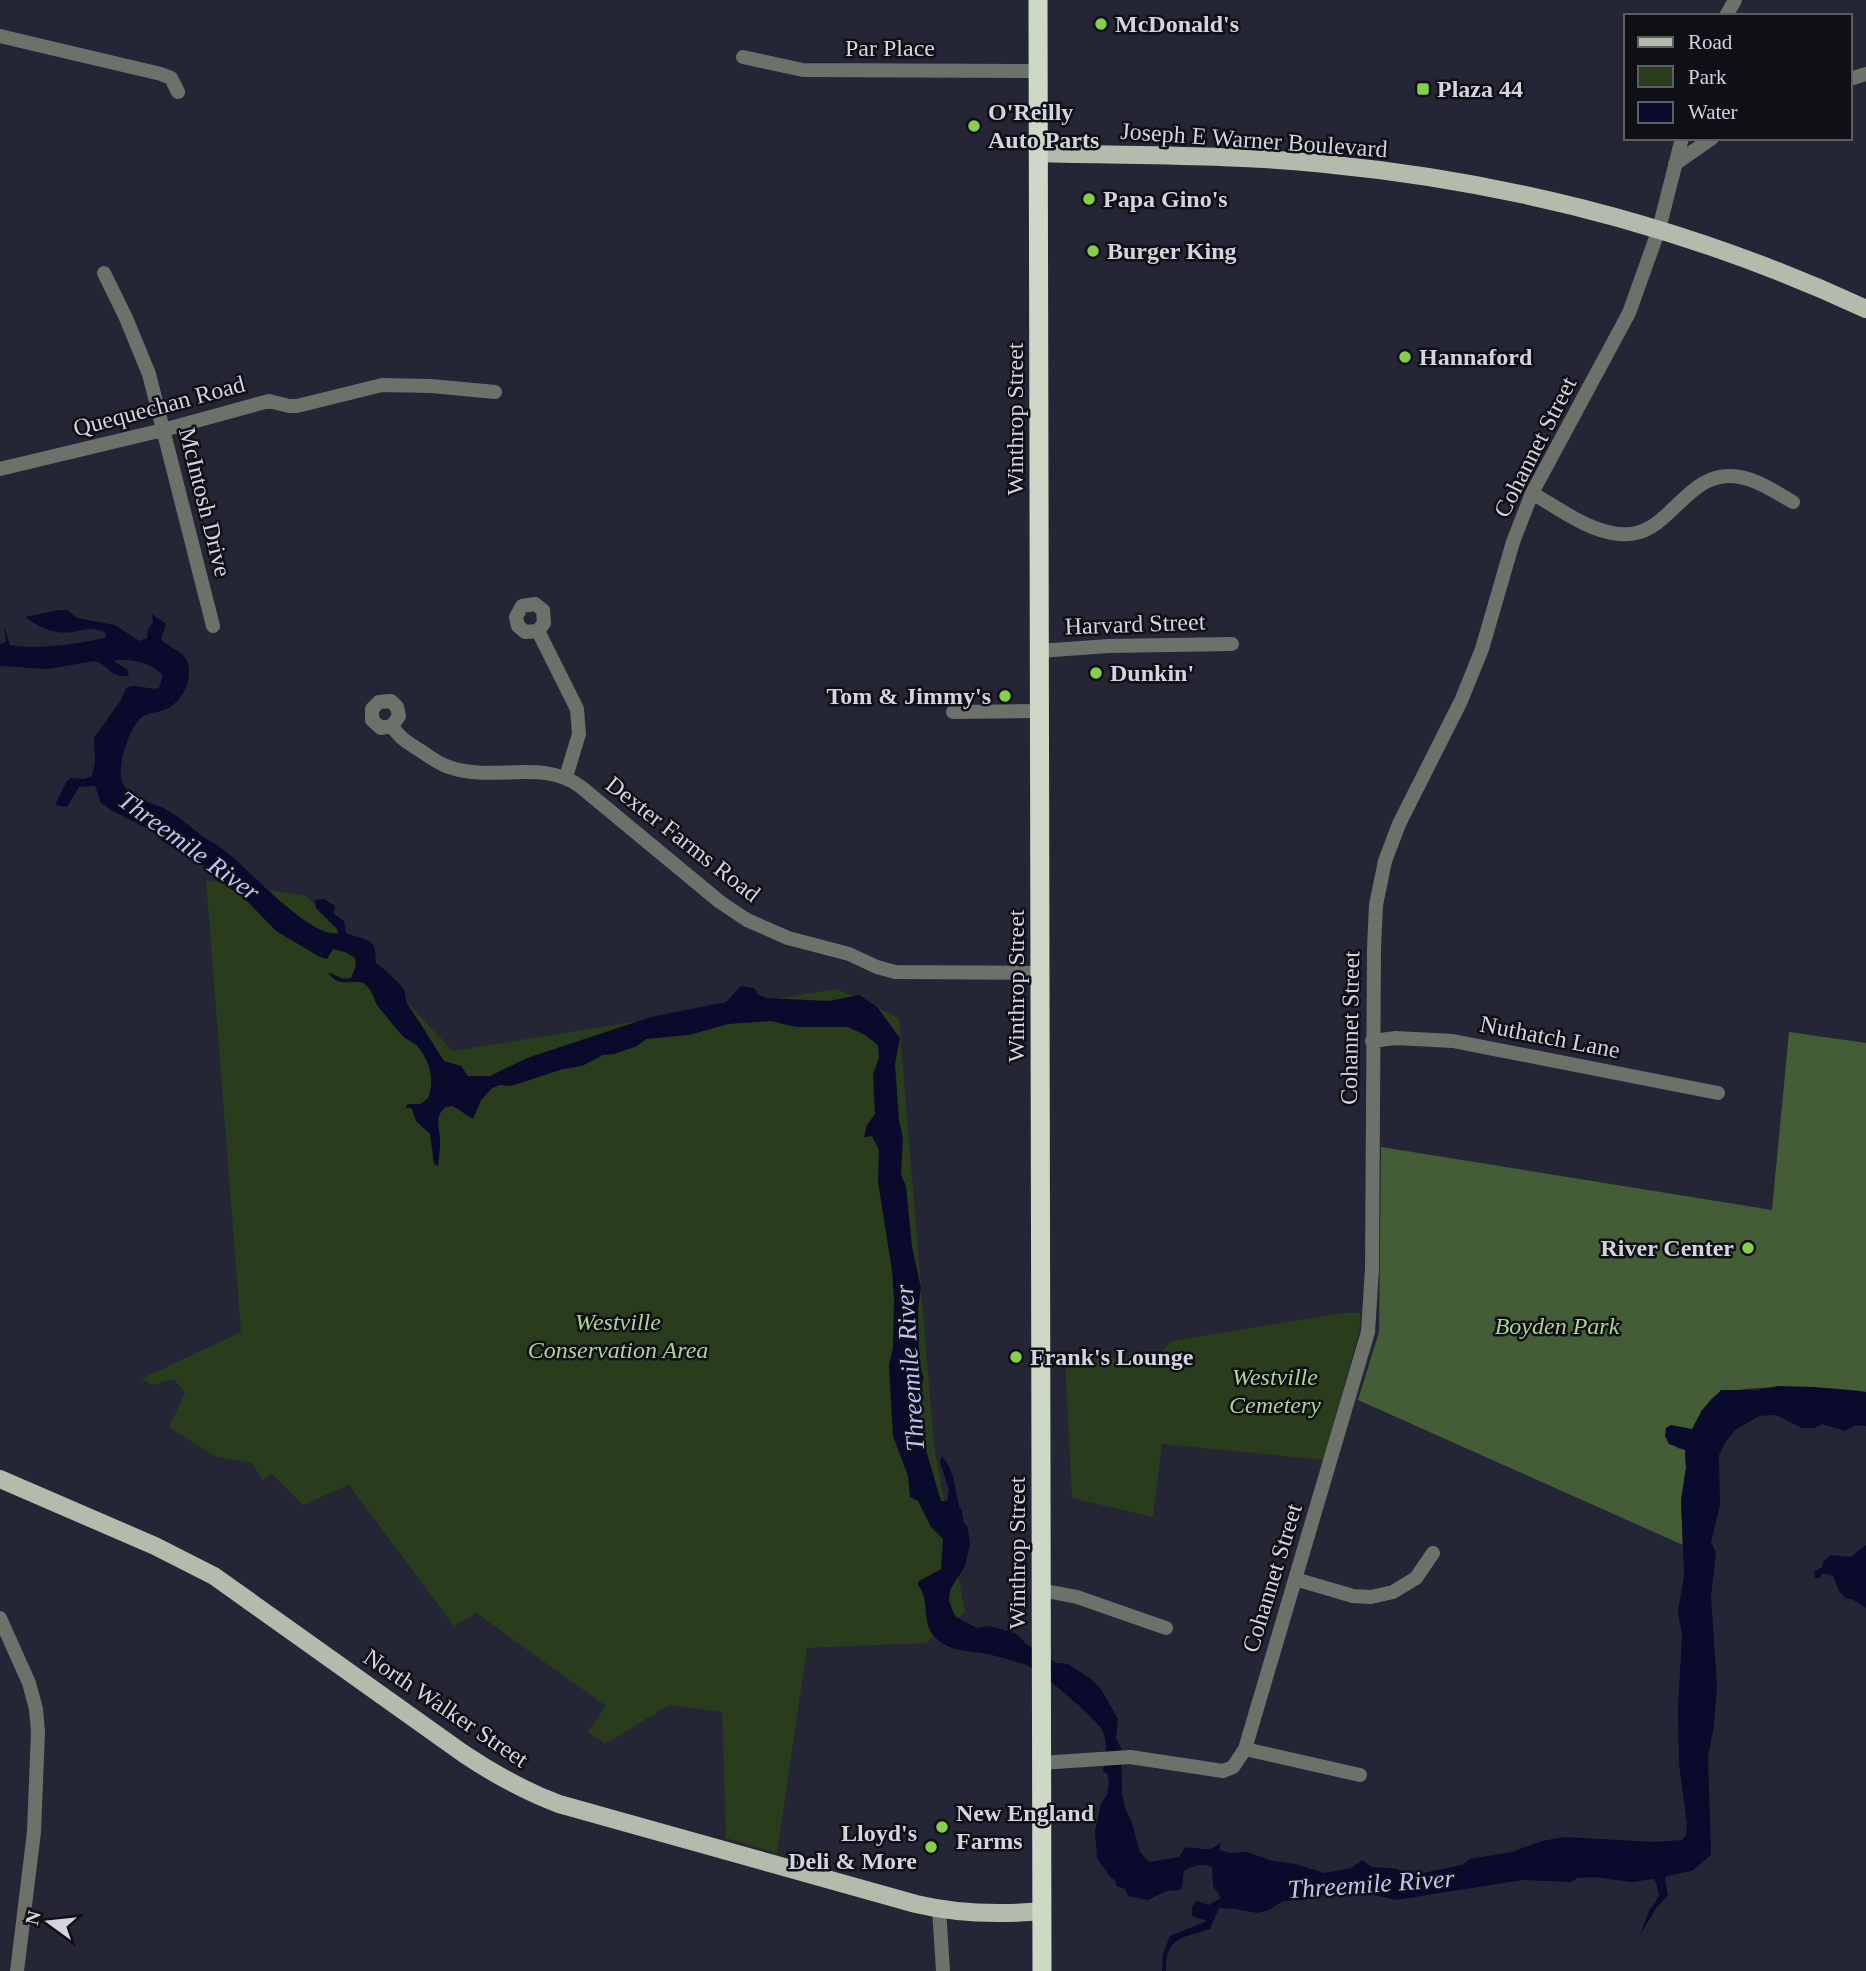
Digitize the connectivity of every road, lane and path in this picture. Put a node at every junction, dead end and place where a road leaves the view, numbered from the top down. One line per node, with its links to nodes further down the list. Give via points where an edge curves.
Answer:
1 (1038, 0): 4 (highway, Winthrop Street)
2 (0, 36): 5 (street, via 161,74 171,78)
3 (743, 57): 4 (street, Par Place, via 803,70)
4 (1038, 72): 8 (highway, Winthrop Street)
5 (178, 92)
6 (1681, 140): 9 (street, Cohannet Street)
7 (1709, 140): 9 (street)
8 (1038, 153): 10 (main road, Joseph E Warner Boulevard, via 1324,164 1514,192); 21 (highway, Winthrop Street)
9 (1675, 164): 10 (street, Cohannet Street)
10 (1659, 229): 12 (main road, Joseph E Warner Boulevard); 16 (street, Cohannet Street, via 1629,313)
11 (104, 273): 14 (street, McIntosh Drive, via 141,350)
12 (1866, 309)
13 (495, 392): 14 (street, Quequechan Road, via 382,385 297,406 269,401)
14 (163, 430): 15 (street, Quequechan Road); 18 (street, McIntosh Drive)
15 (0, 469)
16 (1532, 493): 17 (street, via 1585,523 1622,535 1650,530 1704,482 1721,477 1751,480); 27 (street, Cohannet Street, via 1474,670 1388,850 1376,905)
17 (1793, 502)
18 (213, 626)
19 (538, 631): 25 (street, via 577,709 579,734)
20 (1232, 644): 21 (street, Harvard Street)
21 (1040, 651): 22 (highway, Winthrop Street)
22 (1040, 711): 23 (street); 26 (highway, Winthrop Street)
23 (953, 712)
24 (392, 726): 25 (street, Dexter Farms Road, via 403,739 450,768)
25 (566, 777): 26 (street, Dexter Farms Road, via 720,902 771,932 895,972)
26 (1040, 973): 32 (highway, Winthrop Street)
27 (1372, 1041): 28 (street, Nuthatch Lane, via 1453,1041); 31 (street, Cohannet Street, via 1368,1332)
28 (1718, 1093)
29 (1, 1482): 38 (main road, North Walker Street, via 155,1546 214,1576 464,1754 537,1796)
30 (1433, 1553): 31 (street, via 1416,1578 1393,1592 1371,1597)
31 (1295, 1579): 35 (street, Cohannet Street)
32 (1041, 1590): 34 (street, via 1077,1597); 36 (highway, Winthrop Street)
33 (0, 1618): 40 (street, via 29,1683 38,1732 34,1832)
34 (1166, 1628)
35 (1245, 1749): 36 (street, via 1233,1767 1223,1771 1126,1757); 37 (street)
36 (1041, 1763): 39 (highway, Winthrop Street)
37 (1360, 1774)
38 (939, 1909): 39 (main road, North Walker Street, via 1007,1914); 41 (street)
39 (1042, 1911): 42 (highway, Winthrop Street)
40 (17, 1971)
41 (943, 1971)
42 (1042, 1971)

